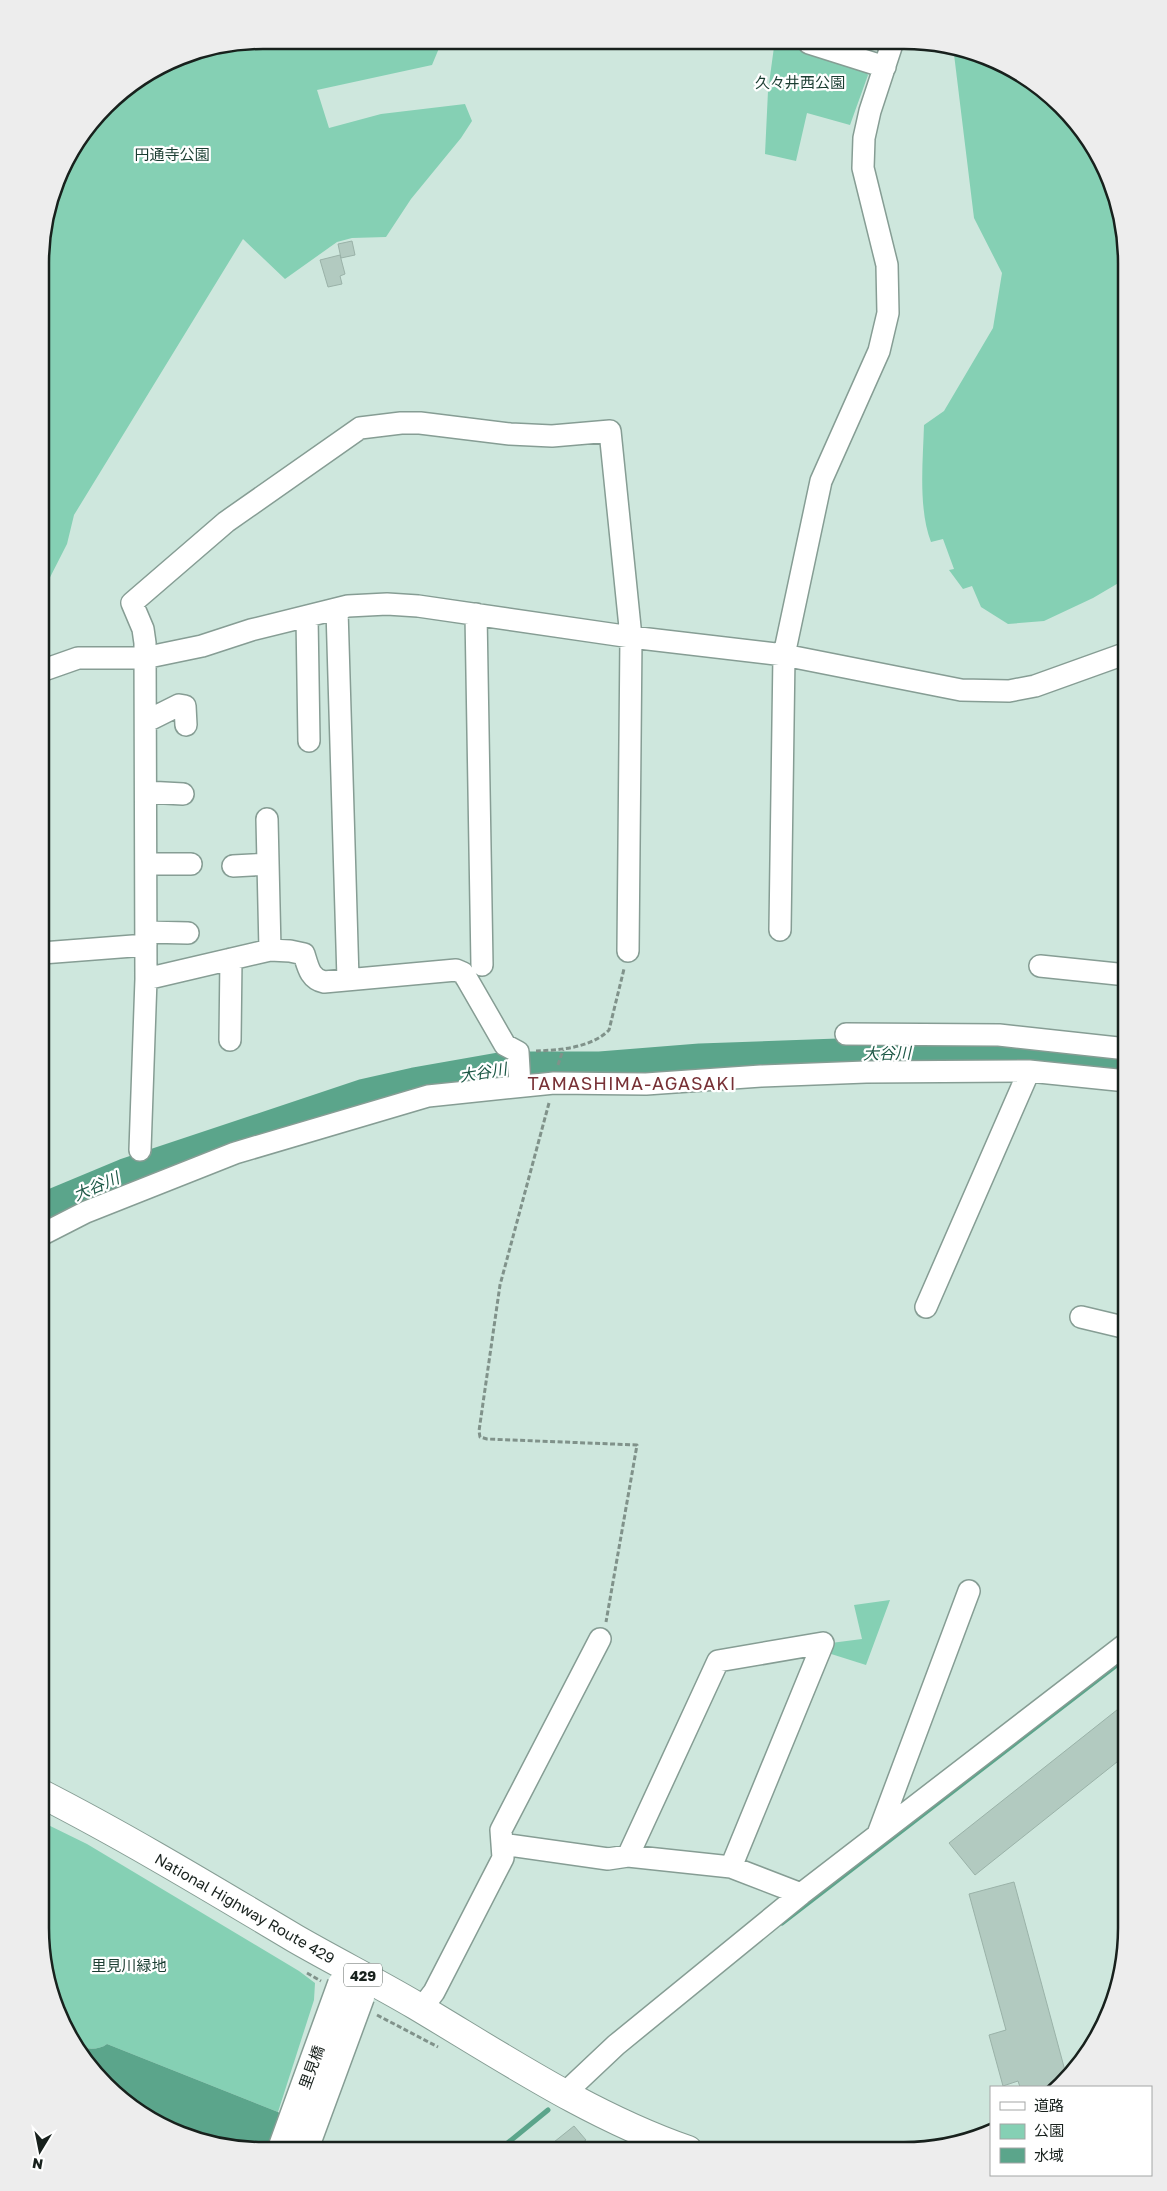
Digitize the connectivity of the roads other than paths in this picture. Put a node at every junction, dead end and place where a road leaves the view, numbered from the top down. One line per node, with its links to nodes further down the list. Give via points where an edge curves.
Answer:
1 (828, 49): 3 (street)
2 (890, 49): 3 (street)
3 (884, 67): 8 (street, via 864,138 863,168 887,265 888,313 879,351 821,481)
4 (337, 610): 5 (street, via 360,604 387,604); 6 (street); 33 (street)
5 (476, 614): 7 (street); 29 (street)
6 (307, 617): 10 (street, via 202,646); 14 (street)
7 (631, 637): 8 (street); 10 (street, via 610,431 552,436 401,423 360,428 226,522 132,603 143,629); 26 (street)
8 (784, 654): 9 (street, via 961,690 1009,691 1034,686); 22 (street)
9 (1118, 656)
10 (144, 658): 11 (street, via 78,658); 12 (street)
11 (49, 667)
12 (147, 721): 13 (street, via 179,705 185,706); 15 (street)
13 (186, 726)
14 (309, 741)
15 (146, 792): 16 (street); 18 (street)
16 (184, 794)
17 (267, 818): 20 (street)
18 (146, 864): 19 (street); 24 (street)
19 (191, 864)
20 (268, 864): 21 (street); 25 (street)
21 (234, 866)
22 (780, 930)
23 (188, 933): 24 (street)
24 (146, 938): 27 (street); 32 (street)
25 (270, 950): 28 (street); 33 (street, via 304,954 316,980)
26 (628, 951)
27 (49, 952)
28 (231, 959): 32 (street); 35 (street)
29 (482, 965)
30 (1040, 966): 31 (street)
31 (1118, 974)
32 (146, 979): 40 (street)
33 (348, 979): 39 (street, via 456,970 463,973 505,1045 518,1052)
34 (846, 1034): 36 (street, via 999,1035)
35 (230, 1040)
36 (1118, 1048)
37 (1029, 1071): 38 (street); 39 (street, via 857,1072 646,1084); 42 (street)
38 (1118, 1080)
39 (520, 1086): 41 (street, via 428,1096 235,1153 86,1212)
40 (140, 1150)
41 (49, 1231)
42 (926, 1307)
43 (1081, 1317): 44 (street)
44 (1118, 1326)
45 (969, 1592): 49 (street)
46 (600, 1639): 50 (street, via 501,1830)
47 (1118, 1650): 49 (street)
48 (49, 1798): 54 (highway, National Highway Route 429 / 429)
49 (878, 1835): 53 (street)
50 (502, 1844): 51 (street, via 608,1859); 54 (street, via 503,1858 434,1992)
51 (628, 1856): 52 (street); 52 (street, via 718,1661 823,1643)
52 (731, 1868): 53 (street)
53 (801, 1894): 55 (street, via 616,2045)
54 (421, 2009): 55 (highway, National Highway Route 429 / 429)
55 (564, 2094): 58 (highway, National Highway Route 429 / 429, via 612,2120)
56 (284, 2142): 57 (street, 里見橋, bridge, via 351,1990)
57 (306, 2142)
58 (668, 2142)

